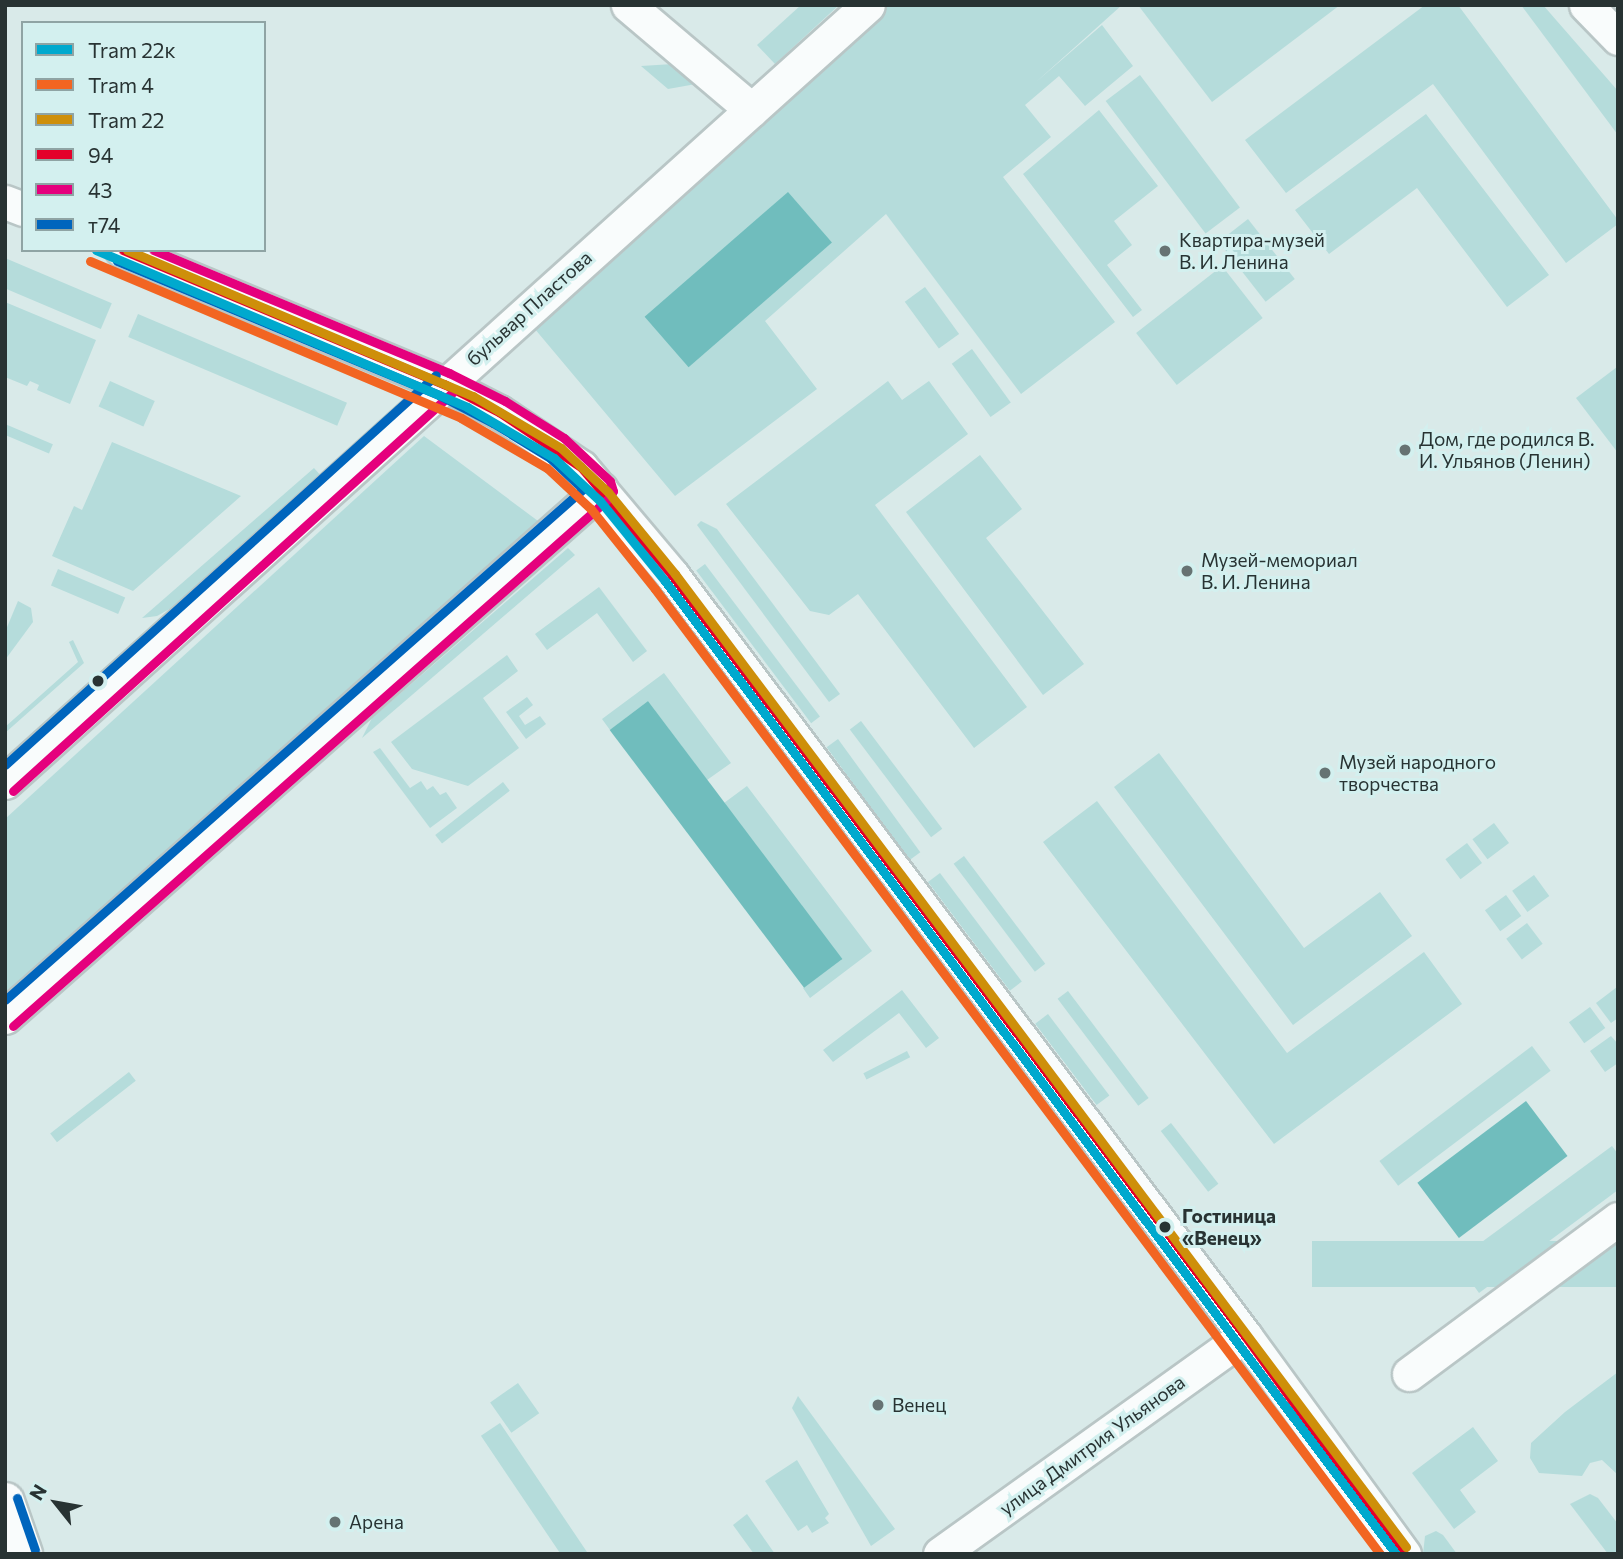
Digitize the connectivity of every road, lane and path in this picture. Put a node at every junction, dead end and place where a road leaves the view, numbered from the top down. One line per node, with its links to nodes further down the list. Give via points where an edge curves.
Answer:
1 (628, 5): 5 (street)
2 (868, 5): 5 (street, бульвар Пластова)
3 (1586, 5): 4 (street)
4 (1618, 38)
5 (752, 110): 7 (street, бульвар Пластова)
6 (127, 252): 7 (street)
7 (443, 384): 8 (street, via 557,448); 9 (street, бульвар Пластова)
8 (601, 489): 10 (street); 12 (street, via 681,586)
9 (5, 782)
10 (5, 1017)
11 (1618, 1219): 13 (street)
12 (1245, 1336): 16 (street, улица Дмитрия Ульянова); 17 (street)
13 (1409, 1374)
14 (5, 1502): 15 (main road)
15 (23, 1554)
16 (940, 1554)
17 (1404, 1554)

